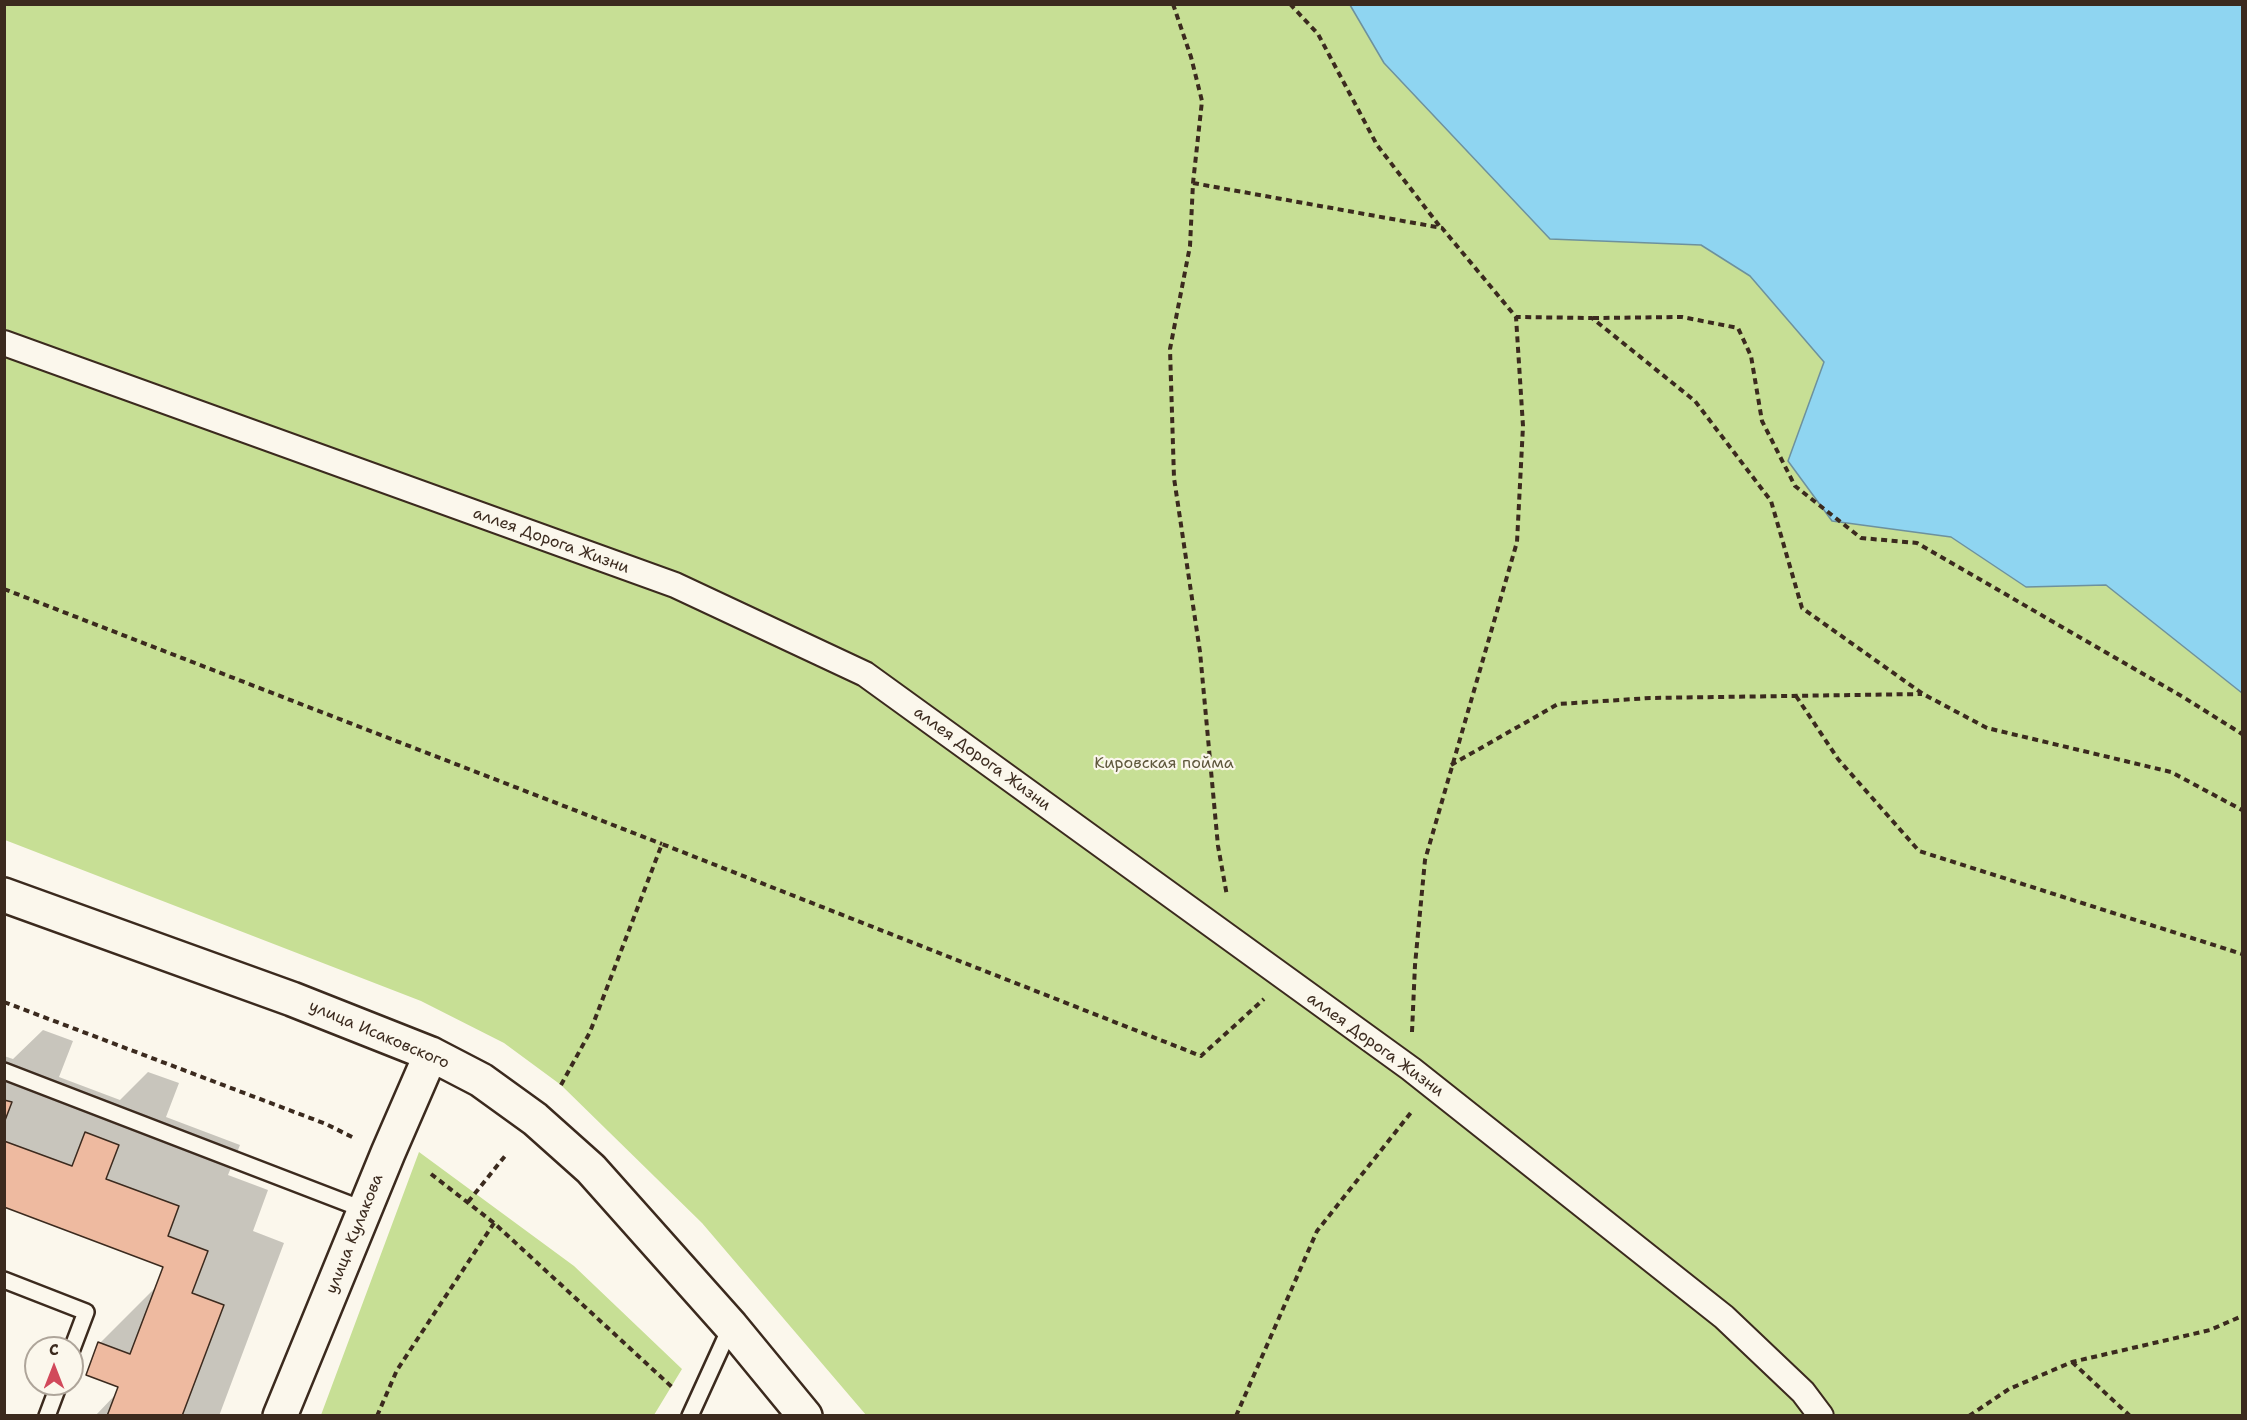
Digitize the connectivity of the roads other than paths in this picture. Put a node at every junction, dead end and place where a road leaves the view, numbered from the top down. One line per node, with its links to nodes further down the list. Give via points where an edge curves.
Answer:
1 (4, 343): 14 (street, аллея Дорога Жизни, via 675,585 865,674 1411,1069 1724,1317 1803,1392)
2 (4, 895): 3 (street, улица Исаковского, via 292,999)
3 (431, 1054): 5 (street, улица Кулакова); 7 (street, улица Исаковского, via 481,1080 542,1125 591,1169)
4 (4, 1071): 5 (lane)
5 (365, 1209): 12 (street, улица Кулакова)
6 (4, 1280): 8 (lane, via 86,1312)
7 (731, 1326): 10 (lane); 13 (street, улица Исаковского)
8 (77, 1336)
9 (54, 1396): 11 (lane)
10 (692, 1411)
11 (47, 1416)
12 (280, 1416)
13 (805, 1416)
14 (1821, 1416)

